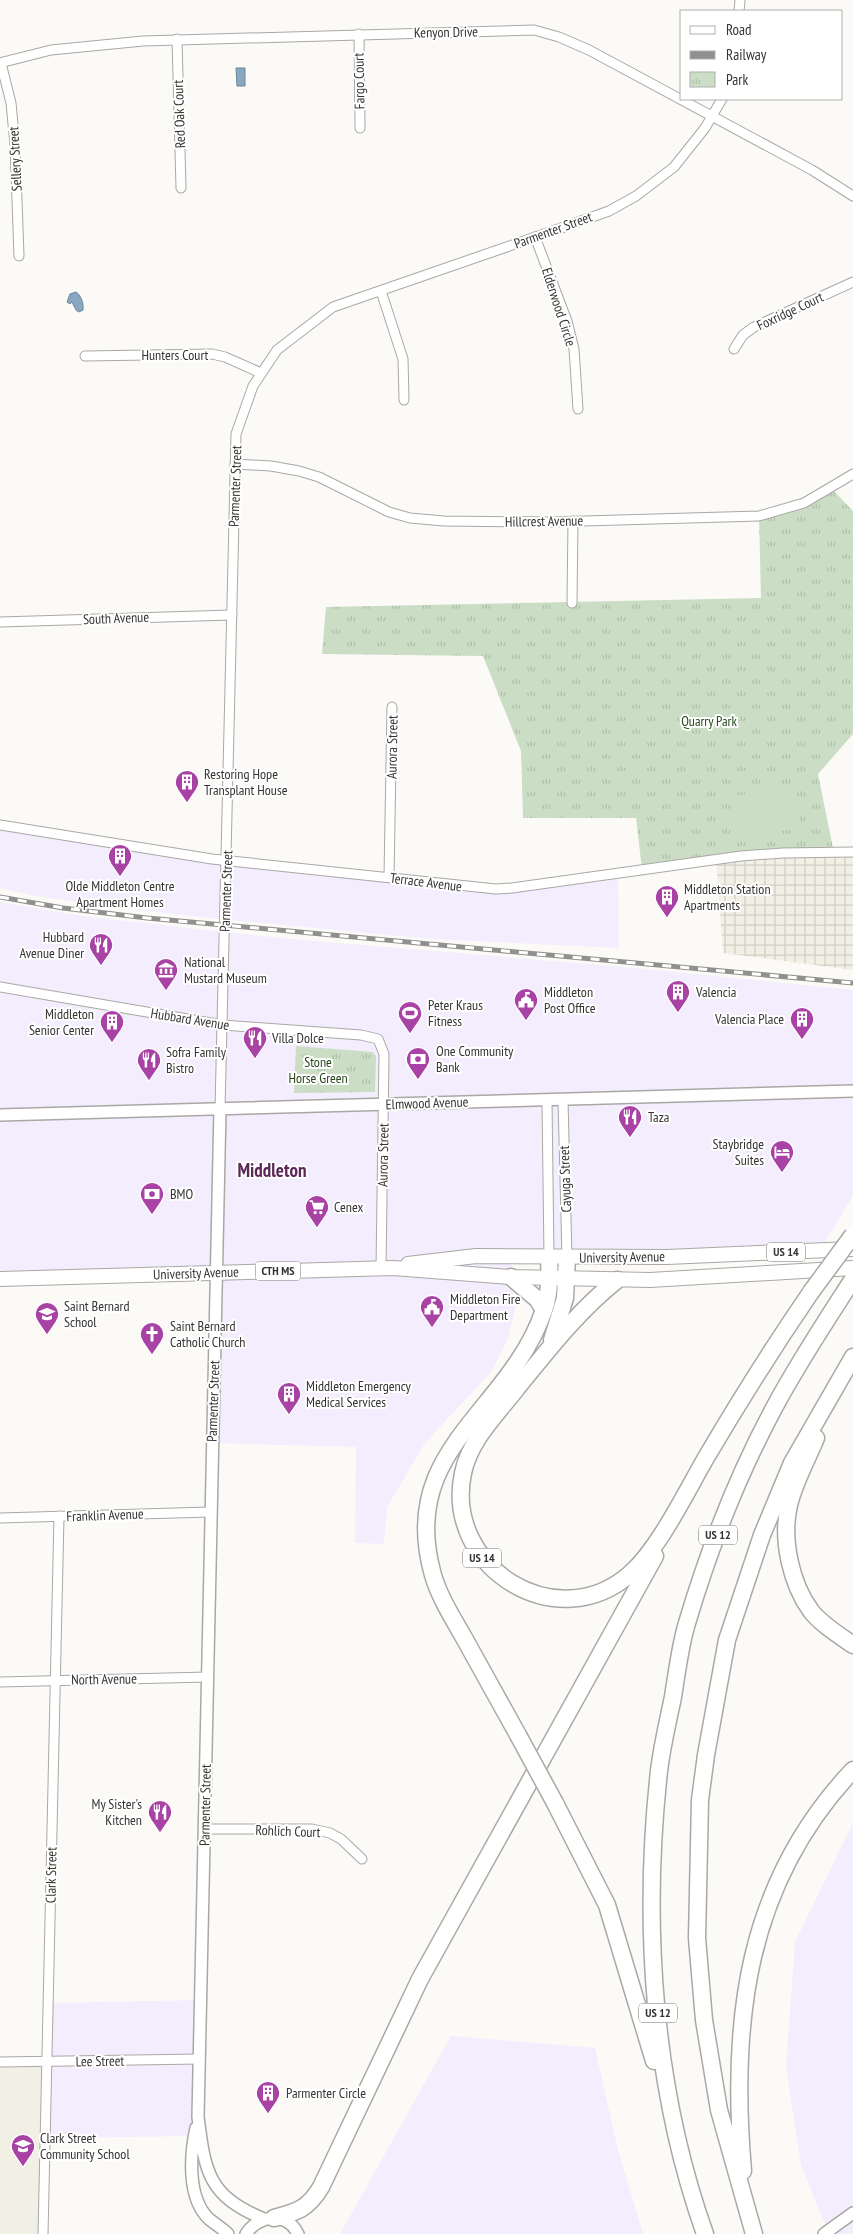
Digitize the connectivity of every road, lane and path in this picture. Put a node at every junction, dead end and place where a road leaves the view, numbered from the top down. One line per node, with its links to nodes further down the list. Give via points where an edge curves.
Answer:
1 (358, 34): 2 (street, Kenyon Drive); 4 (street, Kenyon Drive, via 544,32 574,43); 8 (street, Fargo Court)
2 (177, 39): 3 (street, Kenyon Drive, via 51,50); 9 (street, Red Oak Court)
3 (1, 63): 12 (street, Sellery Street, via 11,103)
4 (680, 99)
5 (682, 100): 7 (street, Kenyon Drive)
6 (721, 100): 7 (street, Parmenter Street)
7 (712, 116): 10 (street, Kenyon Drive); 11 (street, Parmenter Street, via 674,167 636,196 609,210)
8 (360, 128)
9 (181, 188)
10 (853, 196)
11 (535, 237): 14 (street, Parmenter Street); 19 (street, Elderwood Circle, via 567,321 574,349)
12 (19, 256)
13 (853, 282): 15 (street, Foxridge Court, via 754,327 743,335)
14 (381, 291): 17 (street, Parmenter Street, via 334,307 276,350); 18 (street, via 403,358)
15 (734, 350)
16 (85, 356): 17 (street, Hunters Court, via 212,354)
17 (261, 373): 20 (street, Parmenter Street, via 236,434)
18 (404, 400)
19 (578, 409)
20 (235, 464): 22 (street, Hillcrest Avenue, via 271,466 319,477 371,505 410,518); 24 (street, Parmenter Street)
21 (853, 474): 22 (street, Hillcrest Avenue, via 804,503 760,516)
22 (573, 521): 23 (street)
23 (572, 603)
24 (232, 614): 25 (street, South Avenue); 29 (street, Parmenter Street)
25 (0, 622)
26 (392, 707): 30 (street, Aurora Street)
27 (0, 825): 29 (street, Terrace Avenue)
28 (853, 852): 30 (street, Terrace Avenue, via 741,856 512,888 479,888)
29 (226, 860): 30 (street, Terrace Avenue); 32 (street, Parmenter Street)
30 (389, 877)
31 (0, 987): 32 (street, Hubbard Avenue)
32 (223, 1025): 33 (street, Hubbard Avenue, via 361,1035); 38 (street, Parmenter Street)
33 (381, 1042): 37 (street, Aurora Street)
34 (853, 1091): 35 (street, Elmwood Avenue)
35 (563, 1100): 36 (street, Elmwood Avenue); 43 (street, Cayuga Street)
36 (547, 1101): 37 (street, Elmwood Avenue); 42 (street, Cayuga Street)
37 (384, 1105): 38 (street, Elmwood Avenue); 44 (street, Aurora Street)
38 (220, 1109): 39 (street, Elmwood Avenue); 46 (street, Parmenter Street)
39 (0, 1115)
40 (853, 1235): 58 (highway, US 14, bridge, via 757,1371)
41 (853, 1248): 43 (main road, University Avenue / US 14)
42 (549, 1258): 43 (main road, University Avenue / US 14); 44 (main road, University Avenue / CTH MS, via 511,1255 453,1258); 48 (highway)
43 (567, 1258): 49 (highway)
44 (387, 1268): 46 (main road, University Avenue / CTH MS); 47 (main road, University Avenue / CTH MS)
45 (853, 1268): 51 (main road, University Avenue / US 14)
46 (216, 1273): 50 (main road, University Avenue / CTH MS); 57 (street, Parmenter Street)
47 (512, 1277): 48 (main road, University Avenue / CTH MS); 53 (highway, via 537,1299)
48 (550, 1278): 49 (main road, University Avenue / CTH MS); 53 (highway)
49 (567, 1278): 51 (main road, University Avenue / CTH MS); 54 (highway, via 561,1316)
50 (0, 1279)
51 (617, 1280): 54 (highway, US 14, via 595,1298)
52 (849, 1284): 72 (highway, US 12, via 774,1409 741,1478 710,1553 686,1625 659,1768 652,1878 660,2044)
53 (544, 1310): 72 (highway, bridge, via 521,1358 449,1450 431,1488 425,1521 426,1538 433,1577 607,1905)
54 (548, 1349): 58 (highway, US 14, via 476,1439 467,1458 461,1487 463,1515 468,1533 482,1559 507,1581 533,1593 566,1598 592,1594 613,1586 631,1573)
55 (853, 1357): 56 (highway)
56 (842, 1376): 61 (highway, via 789,1504 786,1535 794,1576 812,1612); 75 (highway, via 792,1463 750,1570 727,1640 700,1800 697,1938 702,2001 719,2110)
57 (210, 1512): 59 (street, Franklin Avenue); 62 (street, Parmenter Street)
58 (674, 1513): 74 (highway, via 652,1561 420,1979 321,2187 306,2206)
59 (59, 1516): 60 (street, Franklin Avenue); 63 (street, Clark Street)
60 (0, 1518)
61 (853, 1645)
62 (208, 1677): 63 (street, North Avenue); 66 (street, Parmenter Street)
63 (56, 1680): 64 (street, North Avenue); 70 (street, Clark Street)
64 (0, 1682)
65 (853, 1770): 75 (highway, via 800,1837 756,1939 743,2003 740,2045 741,2155)
66 (205, 1829): 67 (street, Rohlich Court, via 312,1828 330,1832); 68 (street, Parmenter Street)
67 (362, 1859)
68 (200, 2058): 70 (street, Lee Street); 71 (street, Parmenter Street)
69 (0, 2062): 70 (street, Lee Street)
70 (47, 2062): 77 (street, Clark Street)
71 (198, 2116): 74 (street, Parmenter Street, via 206,2168 214,2183 236,2205); 78 (street, Parmenter Street, via 193,2142 193,2186 208,2218)
72 (673, 2126): 76 (highway, US 12)
73 (853, 2213): 81 (street)
74 (269, 2218): 79 (street, via 256,2222); 80 (street, Parmenter Street, via 290,2224)
75 (749, 2221)
76 (702, 2227)
77 (43, 2234)
78 (228, 2234)
79 (246, 2234)
80 (298, 2234)
81 (824, 2234)

